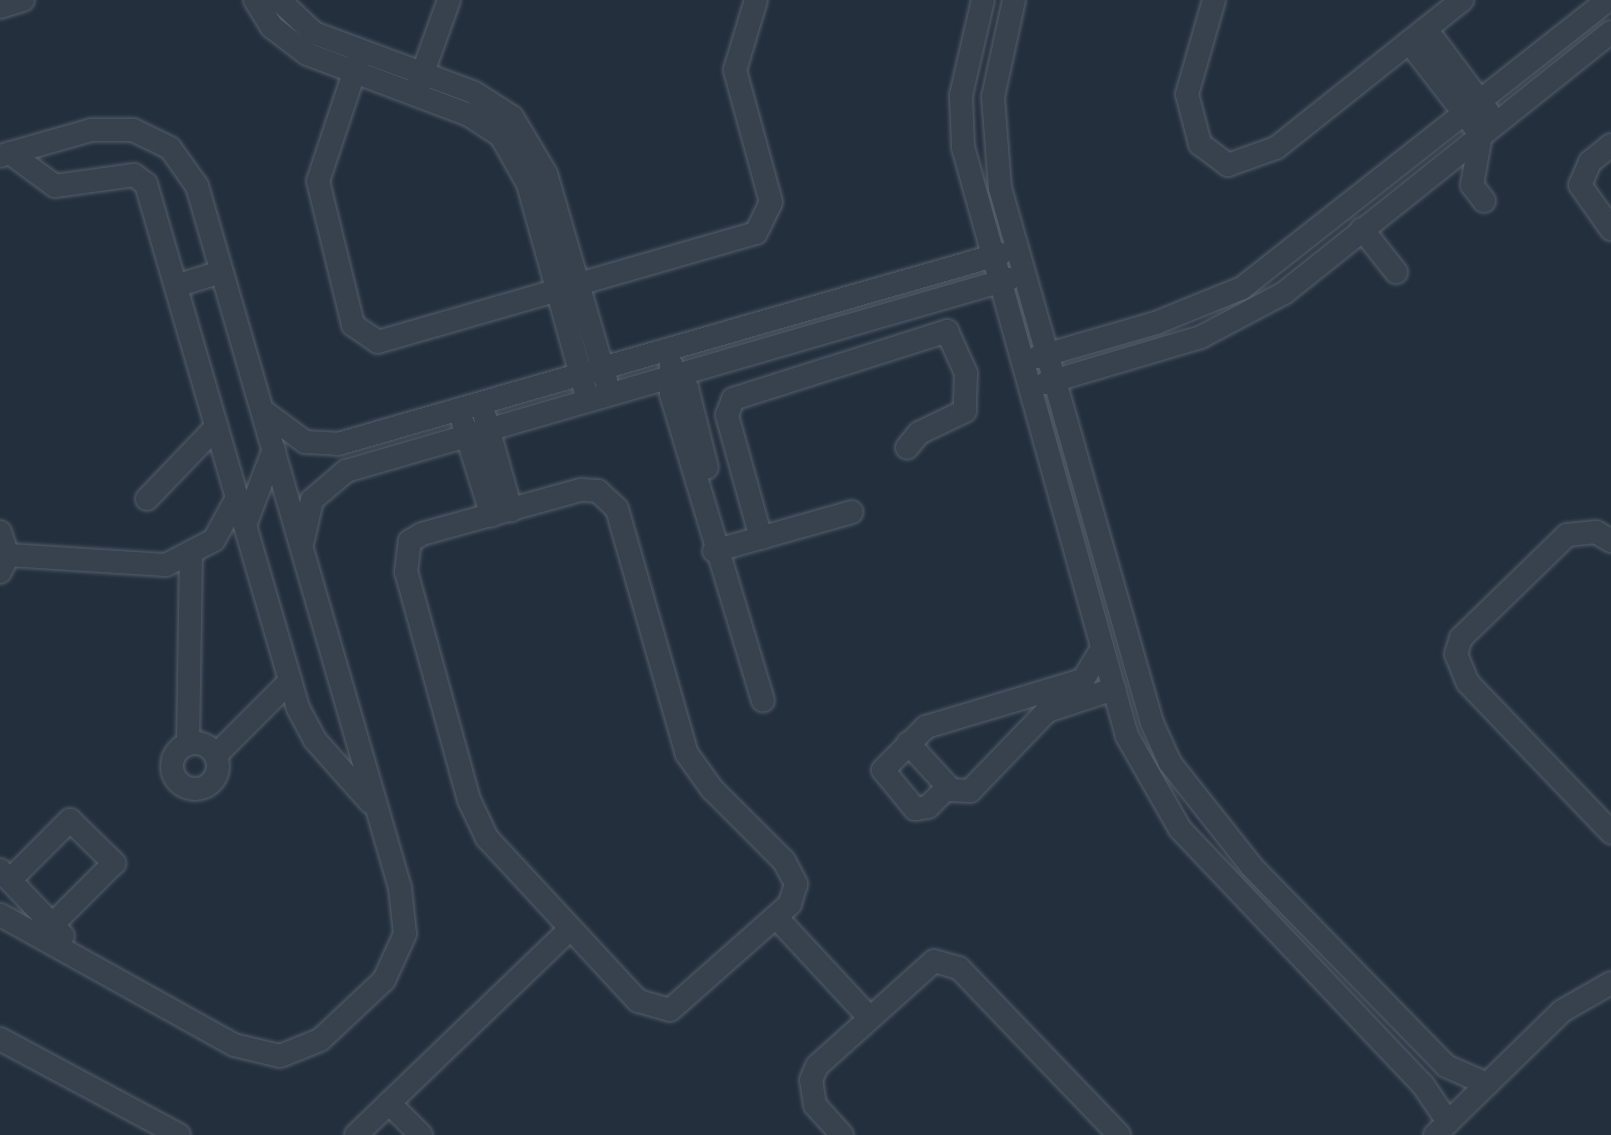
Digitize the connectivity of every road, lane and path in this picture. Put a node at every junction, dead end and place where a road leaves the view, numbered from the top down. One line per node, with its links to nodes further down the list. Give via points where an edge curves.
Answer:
1 (23, 0): 11 (street)
2 (255, 0): 14 (street, via 288,41)
3 (279, 0): 14 (street)
4 (449, 0): 15 (street)
5 (756, 0): 30 (street, via 736,80 771,202 765,223 744,240)
6 (983, 0): 24 (street, via 961,96 962,147)
7 (1014, 0): 23 (street, via 998,52 993,144)
8 (1214, 0): 13 (street, via 1187,94 1200,144 1228,165 1276,148)
9 (1462, 0): 13 (street)
10 (1608, 0): 16 (street)
11 (0, 6)
12 (1611, 32): 17 (street)
13 (1418, 35): 16 (street)
14 (357, 62): 15 (street); 30 (street, via 318,180 360,334 390,340)
15 (419, 84): 30 (street, via 486,123 513,151)
16 (1472, 108): 17 (street); 32 (street, via 1242,288 1156,324)
17 (1488, 129): 20 (street, via 1472,185); 22 (street)
18 (1611, 145): 21 (street, via 1590,162 1580,185)
19 (5, 154): 25 (street, via 91,130 133,130 154,138 186,165 197,186); 29 (street, via 55,186 141,178)
20 (1484, 201)
21 (1611, 229)
22 (1362, 230): 26 (street); 36 (street, via 1234,324)
23 (1018, 249): 24 (street); 27 (street)
24 (990, 257): 28 (street); 31 (street)
25 (221, 272): 29 (street); 38 (street)
26 (1396, 272)
27 (1026, 274): 28 (street); 32 (street)
28 (997, 282): 33 (street); 35 (street)
29 (176, 286): 41 (street)
30 (568, 290): 34 (street)
31 (667, 350): 34 (street); 35 (street)
32 (1049, 354): 33 (street); 36 (street)
33 (1020, 362): 37 (street)
34 (592, 371): 39 (street); 40 (street)
35 (674, 374): 39 (street); 53 (street, via 671,394)
36 (1057, 380): 37 (street); 77 (street, via 1152,723 1170,764 1252,867 1446,1066)
37 (1028, 388): 57 (street)
38 (254, 391): 40 (street, via 281,429 321,446); 44 (street)
39 (599, 398): 42 (street)
40 (470, 406): 42 (street)
41 (216, 428): 45 (street); 46 (street)
42 (478, 433): 48 (street); 55 (street, via 330,480 306,511)
43 (908, 448): 51 (street, via 919,433 966,411 966,373 947,332 733,399 727,415)
44 (274, 449): 49 (street); 55 (street)
45 (237, 498): 49 (street); 54 (street, via 214,540)
46 (147, 499)
47 (852, 512): 51 (street)
48 (501, 513): 70 (street, via 582,490 598,491 617,509 688,754 793,873 795,893); 72 (street, via 410,542 406,572 477,821)
49 (245, 525): 58 (street)
50 (0, 532): 56 (street)
51 (761, 538): 53 (street)
52 (1611, 540): 67 (street, via 1596,532 1568,535 1461,638 1456,654 1468,683)
53 (720, 550): 60 (street)
54 (191, 556): 56 (street, via 142,565); 63 (street)
55 (303, 559): 66 (street)
56 (4, 564)
57 (1102, 648): 59 (street); 61 (street, via 1083,680)
58 (290, 681): 64 (street); 66 (street, via 315,740)
59 (1114, 689): 61 (street); 79 (street, via 1146,776 1180,829 1423,1085)
60 (763, 701)
61 (1034, 707): 62 (street, via 926,727); 65 (street, via 978,785 963,793)
62 (908, 743): 65 (street); 65 (street, via 884,767 884,778 915,809 928,807)
63 (188, 744): 64 (street, via 204,744); 64 (street, via 172,768 186,787 202,788 215,778)
64 (216, 755)
65 (948, 787)
66 (377, 810): 73 (street, via 404,913 401,950 384,980 320,1040 280,1056 258,1054)
67 (1611, 832)
68 (5, 875): 71 (street); 71 (street, via 70,820 114,863)
69 (0, 917): 73 (street)
70 (776, 918): 72 (street, via 688,1000 659,1012 638,1001); 75 (street)
71 (52, 925): 73 (street)
72 (570, 929): 78 (street)
73 (92, 966)
74 (1611, 984): 77 (street, via 1562,1011)
75 (868, 1016): 83 (street, via 810,1080 815,1104); 84 (street, via 927,964 959,968)
76 (0, 1039): 80 (street)
77 (1488, 1084): 79 (street)
78 (390, 1103): 81 (street); 82 (street)
79 (1441, 1128)
80 (179, 1135)
81 (356, 1135)
82 (420, 1135)
83 (842, 1135)
84 (1119, 1135)

